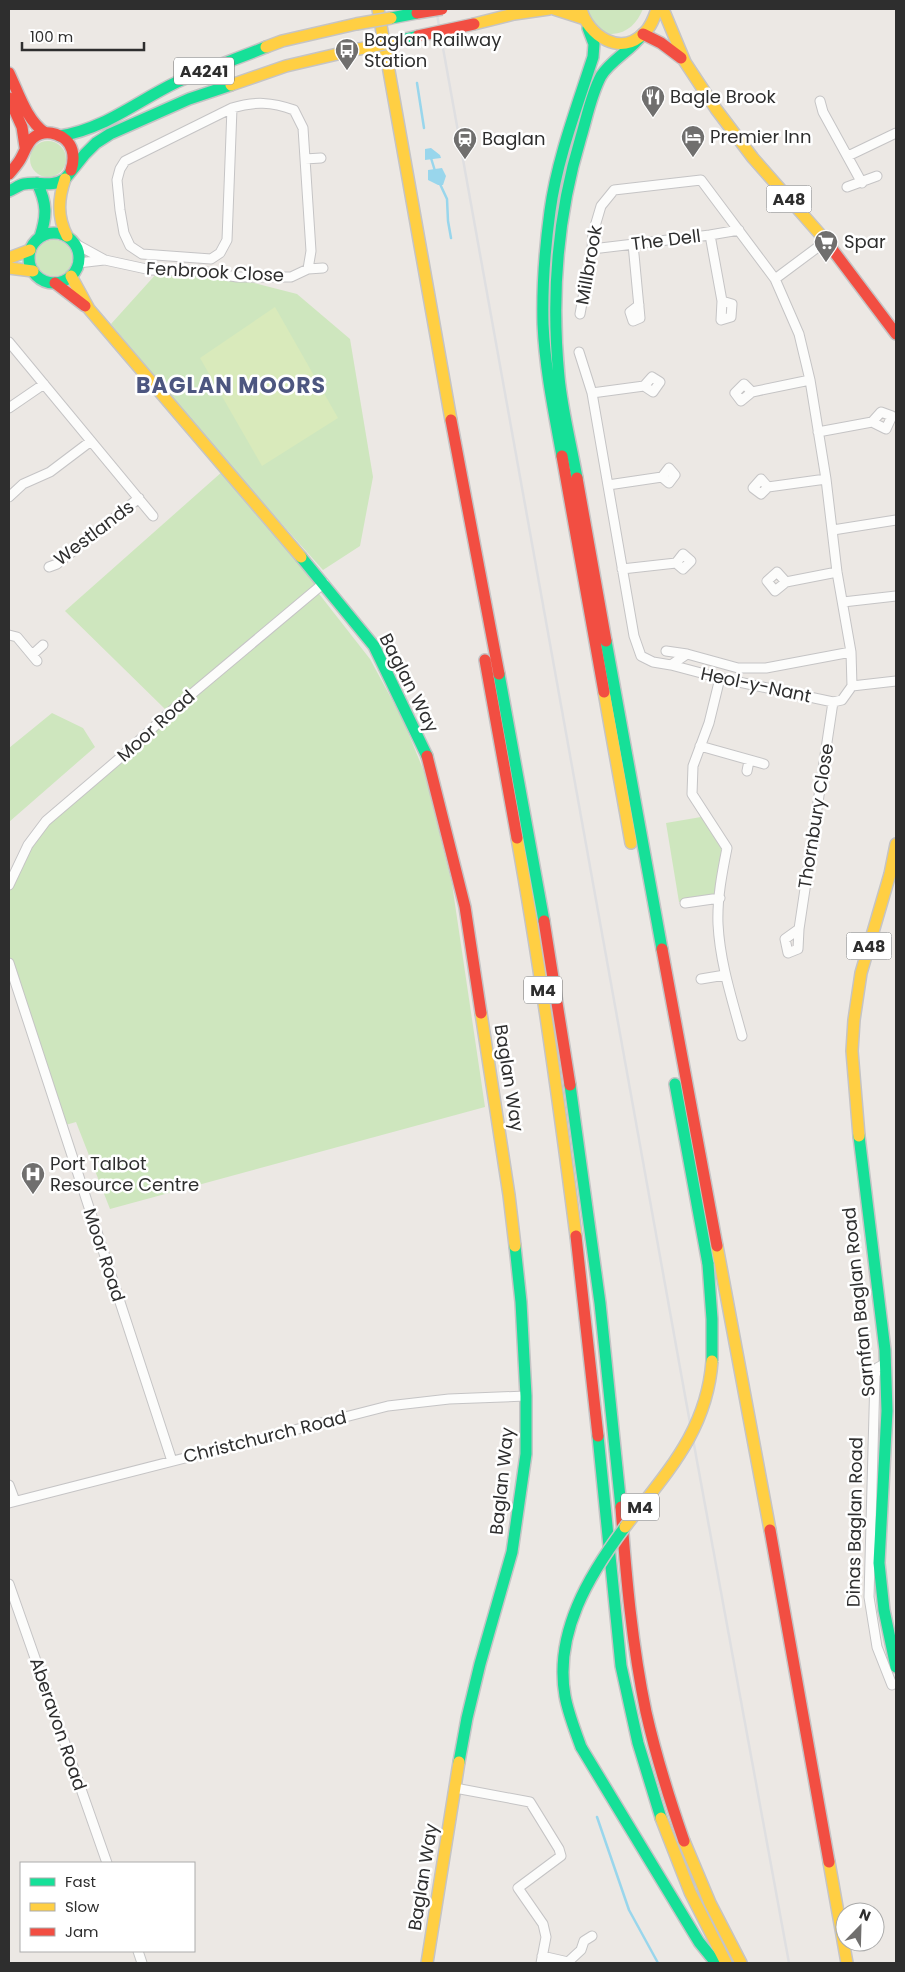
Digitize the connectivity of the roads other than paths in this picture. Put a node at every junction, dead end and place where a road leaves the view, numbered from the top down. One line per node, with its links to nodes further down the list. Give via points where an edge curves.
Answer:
1 (367, 9): 121 (main road, M4, via 545,1008 585,1306 621,1666 630,1715 657,1810 693,1899)
2 (378, 9): 122 (main road, M4, via 560,1016 601,1314 631,1614 646,1711 688,1853)
3 (442, 9): 17 (main road, A4241, bridge, via 282,41 177,82 80,133)
4 (550, 9): 23 (main road, A4241, bridge, via 514,14 286,66 189,99 110,134 91,148)
5 (554, 9): 8 (main road)
6 (657, 9): 9 (main road)
7 (664, 9): 10 (main road, A48)
8 (584, 18): 9 (main road, via 596,36 605,41 630,41); 95 (main road, via 594,44 594,57 562,157 550,208 543,324 557,433)
9 (642, 35): 10 (main road, A48, via 673,50); 123 (main road, via 602,74 569,177 561,215 554,291 559,378)
10 (685, 62): 33 (main road, A48, via 753,158)
11 (9, 73): 15 (main road, via 31,119)
12 (9, 98): 18 (main road, via 22,127)
13 (820, 101): 19 (street, via 819,113)
14 (232, 108): 14 (street, Fenbrook Close, via 125,161 118,180 124,233 130,246 142,254 211,259 220,253 227,240); 21 (street, Fenbrook Close, via 250,103 280,104 294,110 303,128)
15 (45, 132): 17 (main road, A4241); 18 (main road, via 32,138)
16 (896, 133): 19 (street)
17 (60, 136): 23 (main road, via 73,151 74,161)
18 (25, 147): 22 (main road)
19 (848, 156): 26 (street)
20 (321, 158): 21 (street)
21 (305, 159): 42 (street, Fenbrook Close, via 311,252)
22 (9, 174)
23 (68, 175): 25 (main road, via 52,185); 32 (main road, via 60,191 59,215 60,225)
24 (877, 176): 26 (street)
25 (37, 183): 28 (main road, via 24,184); 31 (main road, via 47,204)
26 (862, 183): 27 (street)
27 (847, 188)
28 (9, 191)
29 (739, 230): 30 (street, The Dell); 35 (street, Millbrook, via 701,180 614,190 602,206 593,233); 45 (street)
30 (710, 235): 34 (street, The Dell); 47 (street)
31 (40, 237): 32 (main road, via 53,233); 36 (main road)
32 (70, 240): 38 (street, Fenbrook Close); 39 (main road, via 79,256)
33 (826, 241): 45 (street); 51 (main road, A48)
34 (633, 244): 35 (street, The Dell); 48 (street)
35 (592, 249): 50 (street, Millbrook)
36 (30, 250): 37 (main road); 43 (main road)
37 (9, 258)
38 (105, 260): 39 (street, Fenbrook Close); 42 (street, Fenbrook Close, via 150,270 200,271 237,277 291,277)
39 (78, 264): 44 (main road)
40 (9, 268): 43 (main road)
41 (323, 268): 42 (street)
42 (308, 269)
43 (33, 271): 46 (main road, via 42,280)
44 (71, 276): 46 (main road); 49 (main road, Baglan Way)
45 (775, 279): 54 (street, via 799,334)
46 (55, 283): 49 (main road, Baglan Way)
47 (722, 301)
48 (639, 305)
49 (89, 308): 77 (main road, Baglan Way)
50 (580, 314)
51 (896, 334)
52 (9, 342): 55 (street, Westlands)
53 (579, 352): 58 (street, Heol-y-Nant)
54 (810, 380): 57 (street); 61 (street)
55 (44, 384): 59 (street); 62 (street, Westlands)
56 (644, 386): 58 (street)
57 (752, 392)
58 (592, 393): 65 (street, Heol-y-Nant)
59 (9, 408)
60 (872, 422): 61 (street)
61 (818, 432): 64 (street)
62 (90, 440): 67 (street, via 50,472 23,484); 68 (street, Westlands)
63 (662, 477): 65 (street)
64 (826, 479): 66 (street); 71 (street)
65 (608, 485): 74 (street, Heol-y-Nant)
66 (768, 487)
67 (9, 497)
68 (139, 498): 69 (street, Westlands); 73 (street, Westlands)
69 (154, 516)
70 (896, 520): 71 (street)
71 (833, 530): 75 (street)
72 (676, 563): 74 (street)
73 (49, 567)
74 (622, 569): 85 (street, Heol-y-Nant, via 634,636 641,656)
75 (837, 572): 76 (street); 79 (street)
76 (786, 582)
77 (324, 583): 97 (street, Moor Road, via 46,821 28,845); 107 (main road, Baglan Way, via 374,646 428,758 464,907 506,1176 521,1302)
78 (896, 596): 79 (street)
79 (844, 602): 83 (street)
80 (9, 635): 81 (street, via 17,637 35,658)
81 (43, 645)
82 (666, 651): 84 (street, Heol-y-Nant)
83 (851, 652): 84 (street, Heol-y-Nant, via 766,668 738,668); 88 (street)
84 (687, 654): 85 (street, Heol-y-Nant)
85 (671, 665): 86 (street, Heol-y-Nant)
86 (720, 678): 89 (street, Heol-y-Nant); 90 (street)
87 (896, 681): 88 (street)
88 (852, 686): 89 (street)
89 (837, 701): 100 (street, Thornbury Close)
90 (700, 746): 91 (street); 98 (street, via 693,766 692,794 727,848)
91 (749, 761): 92 (street); 93 (street)
92 (764, 764)
93 (747, 771)
94 (896, 844): 96 (main road, A48)
95 (633, 854)
96 (893, 871): 106 (main road, Sarnfan Baglan Road / A48, via 861,973 852,1051)
97 (9, 885)
98 (720, 898): 99 (street); 102 (street, via 718,923)
99 (685, 903)
100 (799, 930)
101 (9, 963): 108 (street, Moor Road)
102 (725, 975): 103 (street); 104 (street)
103 (701, 979)
104 (742, 1036)
105 (672, 1069): 120 (main road, M4, bridge, via 708,1264 713,1338 711,1371 703,1409 689,1440 588,1579 566,1639 564,1690 581,1747 694,1934)
106 (886, 1363): 112 (main road, Sarnfan Baglan Road / A48, via 887,1411 879,1563); 114 (street, Dinas Baglan Road, via 877,1368 875,1376 868,1586 877,1647)
107 (526, 1396): 108 (street, Christchurch Road, via 449,1399 388,1406); 115 (main road, Baglan Way, via 526,1454 512,1552 480,1664)
108 (172, 1461): 110 (street, Christchurch Road)
109 (9, 1486): 110 (street)
110 (12, 1502)
111 (9, 1584): 116 (street, Aberavon Road)
112 (884, 1610): 113 (main road, Dinas Baglan Road / A48)
113 (896, 1667)
114 (892, 1685)
115 (455, 1788): 118 (street, via 530,1802 559,1849 561,1856 518,1888 543,1924 546,1937); 119 (main road, Baglan Way)
116 (107, 1862)
117 (592, 1936): 118 (street, via 568,1962)
118 (542, 1960)
119 (427, 1963)
120 (716, 1963)
121 (726, 1963)
122 (741, 1963)
123 (848, 1963)

